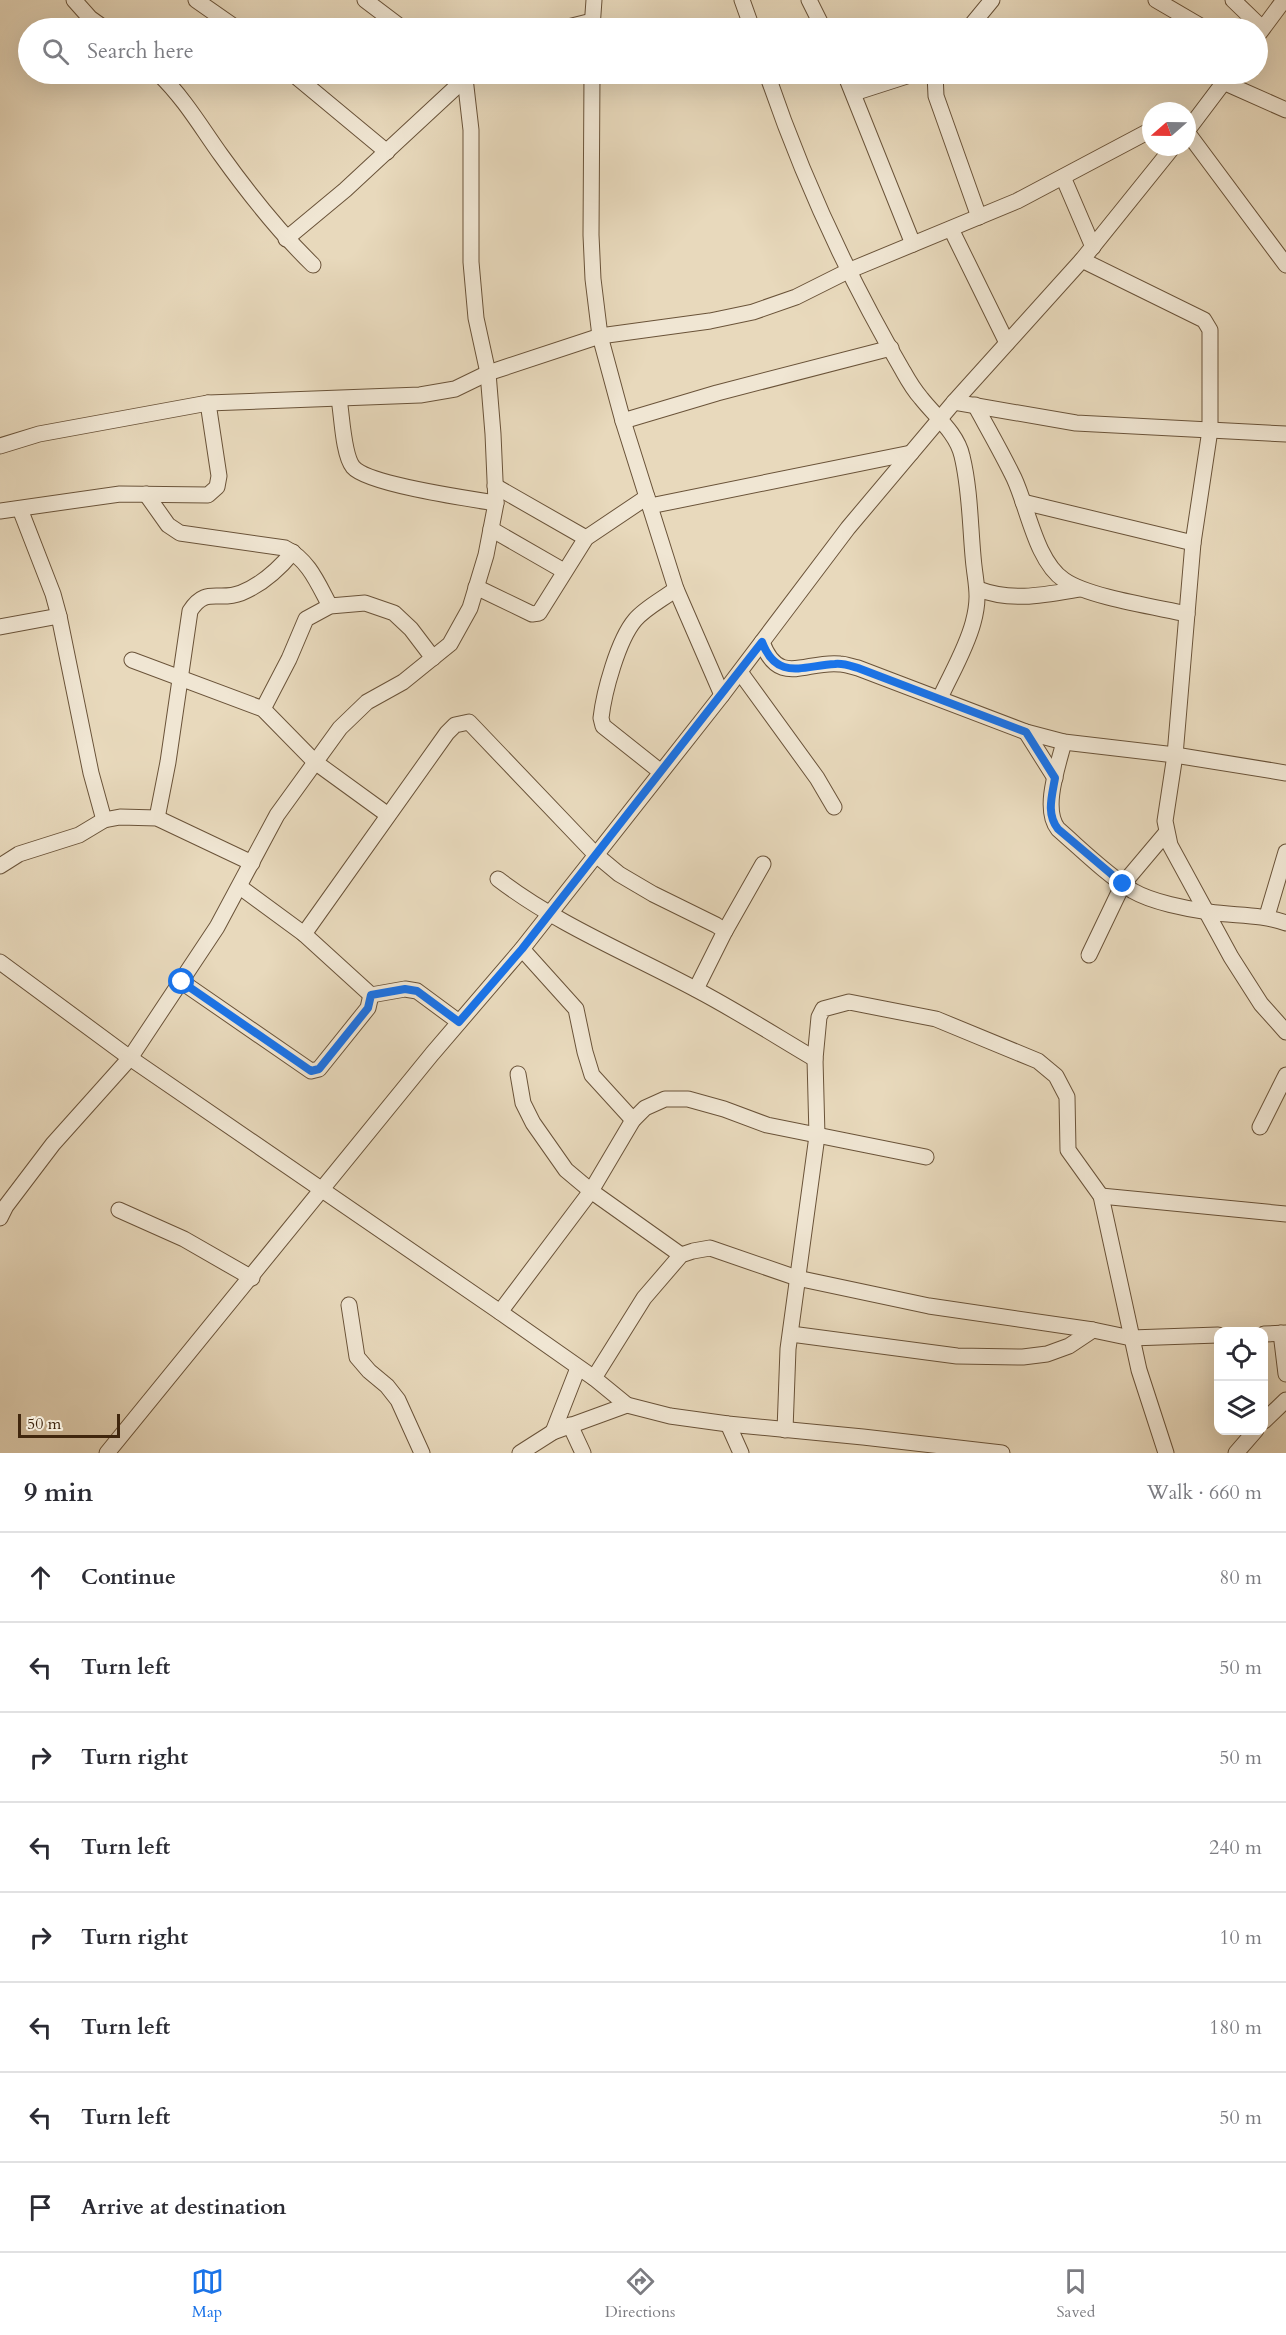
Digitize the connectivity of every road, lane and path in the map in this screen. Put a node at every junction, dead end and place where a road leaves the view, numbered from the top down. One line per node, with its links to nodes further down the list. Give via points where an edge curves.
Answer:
1 (74, 0): 11 (street)
2 (196, 0): 12 (street)
3 (365, 0): 13 (street)
4 (594, 0): 14 (street)
5 (742, 0): 15 (street)
6 (809, 0): 16 (street)
7 (992, 0): 17 (street)
8 (1156, 0): 18 (street)
9 (1233, 0): 19 (street)
10 (1282, 10): 20 (street)
11 (90, 18)
12 (222, 18)
13 (389, 18)
14 (593, 18)
15 (748, 18)
16 (818, 18)
17 (977, 18)
18 (1187, 18)
19 (1249, 18)
20 (1268, 23)
21 (170, 84): 44 (street, via 246,191)
22 (305, 84): 39 (street)
23 (456, 84): 39 (street)
24 (466, 84): 54 (street, via 471,130 471,262 476,318)
25 (592, 84): 51 (street, via 591,236)
26 (771, 84): 50 (street)
27 (850, 84): 32 (street)
28 (882, 84): 32 (street)
29 (935, 84): 42 (street)
30 (1222, 84): 33 (street)
31 (1237, 84): 35 (street)
32 (854, 93): 45 (street)
33 (1206, 106): 34 (street); 36 (street)
34 (1196, 110)
35 (1286, 110)
36 (1196, 119)
37 (1142, 135): 41 (street)
38 (1196, 143): 49 (street)
39 (387, 152): 44 (street)
40 (1166, 156): 46 (street)
41 (1063, 177): 42 (street); 46 (street)
42 (979, 217): 43 (street)
43 (951, 229): 45 (street); 52 (street)
44 (286, 239): 48 (street)
45 (913, 244): 50 (street)
46 (1093, 247): 47 (street)
47 (1082, 260): 52 (street); 61 (street, via 1204,320 1210,330)
48 (313, 265)
49 (1286, 266)
50 (848, 272): 51 (street, via 753,312); 53 (street)
51 (600, 336): 54 (street); 60 (street)
52 (1007, 343): 56 (street)
53 (891, 348): 59 (street, via 918,395); 60 (street)
54 (488, 373): 55 (street, via 443,392); 65 (street)
55 (339, 399): 57 (street); 69 (street, via 348,458 354,468 404,487)
56 (954, 402): 58 (street); 59 (street)
57 (208, 403): 63 (street, via 39,434); 66 (street, via 219,476 217,487 208,495)
58 (975, 405): 61 (street, via 1076,423); 68 (street)
59 (939, 420): 64 (street); 79 (street, via 952,434 962,456)
60 (623, 422): 67 (street)
61 (1210, 430): 62 (street); 74 (street)
62 (1286, 434)
63 (0, 446)
64 (911, 453): 67 (street); 85 (street, via 848,528)
65 (495, 486): 69 (street); 73 (street)
66 (146, 494): 70 (street, via 120,494); 75 (street, via 168,525 180,533)
67 (648, 501): 73 (street); 78 (street)
68 (1023, 502): 74 (street); 80 (street, via 1050,567)
69 (496, 503): 72 (street)
70 (20, 509): 71 (street); 83 (street)
71 (0, 511)
72 (491, 529): 76 (street); 77 (street)
73 (586, 538): 76 (street)
74 (1193, 543): 82 (street)
75 (293, 552): 81 (street, via 302,558); 89 (street, via 268,577 240,593 209,595 197,600 190,611)
76 (564, 571): 77 (street, via 535,614)
77 (476, 587): 86 (street, via 470,608 450,644)
78 (676, 589): 90 (street); 97 (street, via 636,618 626,632 601,718 603,726)
79 (978, 589): 80 (street, via 1008,597 1029,597); 91 (street, via 973,625)
80 (1079, 589): 82 (street)
81 (330, 606): 86 (street, via 365,603 394,613); 92 (street, via 306,619)
82 (1187, 614): 95 (street)
83 (59, 616): 84 (street); 103 (street)
84 (0, 627)
85 (762, 642): 88 (street); 91 (street, via 768,657 779,666 793,670 838,663)
86 (433, 658): 96 (street, via 403,682 367,702 340,728)
87 (132, 660): 89 (street)
88 (740, 672): 90 (street); 100 (street)
89 (179, 677): 92 (street); 102 (street)
90 (722, 695): 97 (street)
91 (940, 698): 93 (street)
92 (263, 709): 96 (street)
93 (1026, 732): 94 (street); 99 (street)
94 (1064, 742): 95 (street); 99 (street)
95 (1175, 755): 98 (street); 104 (street)
96 (315, 762): 101 (street); 108 (street, via 277,815)
97 (661, 772): 106 (street)
98 (1286, 773)
99 (1055, 778): 111 (street, via 1052,822)
100 (834, 807)
101 (388, 815): 106 (street, via 447,733 454,725 469,722); 118 (street)
102 (157, 818): 103 (street); 108 (street)
103 (104, 820): 107 (street, via 79,835)
104 (1166, 832): 111 (street); 113 (street)
105 (1286, 852): 115 (street)
106 (595, 854): 114 (street); 117 (street, via 652,894)
107 (3, 857)
108 (252, 863): 112 (street)
109 (763, 864): 117 (street)
110 (498, 879): 114 (street)
111 (1123, 884): 113 (street, via 1150,898); 120 (street)
112 (240, 887): 118 (street); 122 (street)
113 (1206, 912): 115 (street); 126 (street, via 1261,1004)
114 (550, 914): 119 (street); 123 (street)
115 (1267, 916): 116 (street)
116 (1286, 923)
117 (725, 932): 123 (street)
118 (304, 934): 124 (street)
119 (522, 949): 125 (street); 131 (street, via 576,1009 592,1075)
120 (1089, 955)
121 (0, 962): 127 (street)
122 (182, 982): 124 (street, via 311,1071 319,1069 368,1008); 127 (street)
123 (696, 989): 128 (street)
124 (371, 995): 125 (street, via 405,989 417,991)
125 (459, 1022): 135 (street)
126 (1286, 1032)
127 (130, 1058): 135 (street); 138 (street, via 53,1144)
128 (815, 1059): 133 (street); 137 (street, via 823,1009 849,1002 936,1019 1038,1061 1056,1076 1068,1097 1068,1150)
129 (518, 1074): 136 (street, via 533,1124 566,1170)
130 (1286, 1075): 132 (street)
131 (633, 1120): 133 (street, via 645,1108 665,1099 688,1099 767,1125); 136 (street)
132 (1260, 1127)
133 (817, 1136): 134 (street); 143 (street)
134 (926, 1157)
135 (322, 1188): 142 (street); 145 (street)
136 (591, 1191): 141 (street); 145 (street)
137 (1101, 1196): 140 (street); 151 (street)
138 (2, 1209)
139 (119, 1210): 142 (street, via 184,1239)
140 (1286, 1214)
141 (681, 1255): 143 (street, via 710,1248); 154 (street, via 644,1298)
142 (252, 1278): 163 (street)
143 (797, 1278): 146 (street, via 929,1306); 148 (street)
144 (349, 1305): 164 (street, via 357,1357 398,1400)
145 (500, 1312): 152 (street)
146 (1093, 1330): 148 (street, via 1069,1346 1023,1357 957,1356); 151 (street)
147 (1284, 1333): 149 (street); 153 (street)
148 (791, 1334): 160 (street)
149 (1268, 1334)
150 (1214, 1335): 151 (street)
151 (1131, 1338): 169 (street)
152 (578, 1368): 154 (street); 161 (street)
153 (1286, 1374)
154 (594, 1378): 156 (street)
155 (1286, 1400): 157 (street)
156 (627, 1405): 158 (street); 159 (street)
157 (1268, 1416)
158 (728, 1424): 160 (street); 167 (street)
159 (570, 1425): 161 (street); 166 (street)
160 (784, 1430): 168 (street)
161 (553, 1432): 165 (street)
162 (1252, 1435): 170 (street)
163 (107, 1453)
164 (422, 1453)
165 (520, 1453)
166 (583, 1453)
167 (741, 1453)
168 (1002, 1453)
169 (1166, 1453)
170 (1236, 1453)

